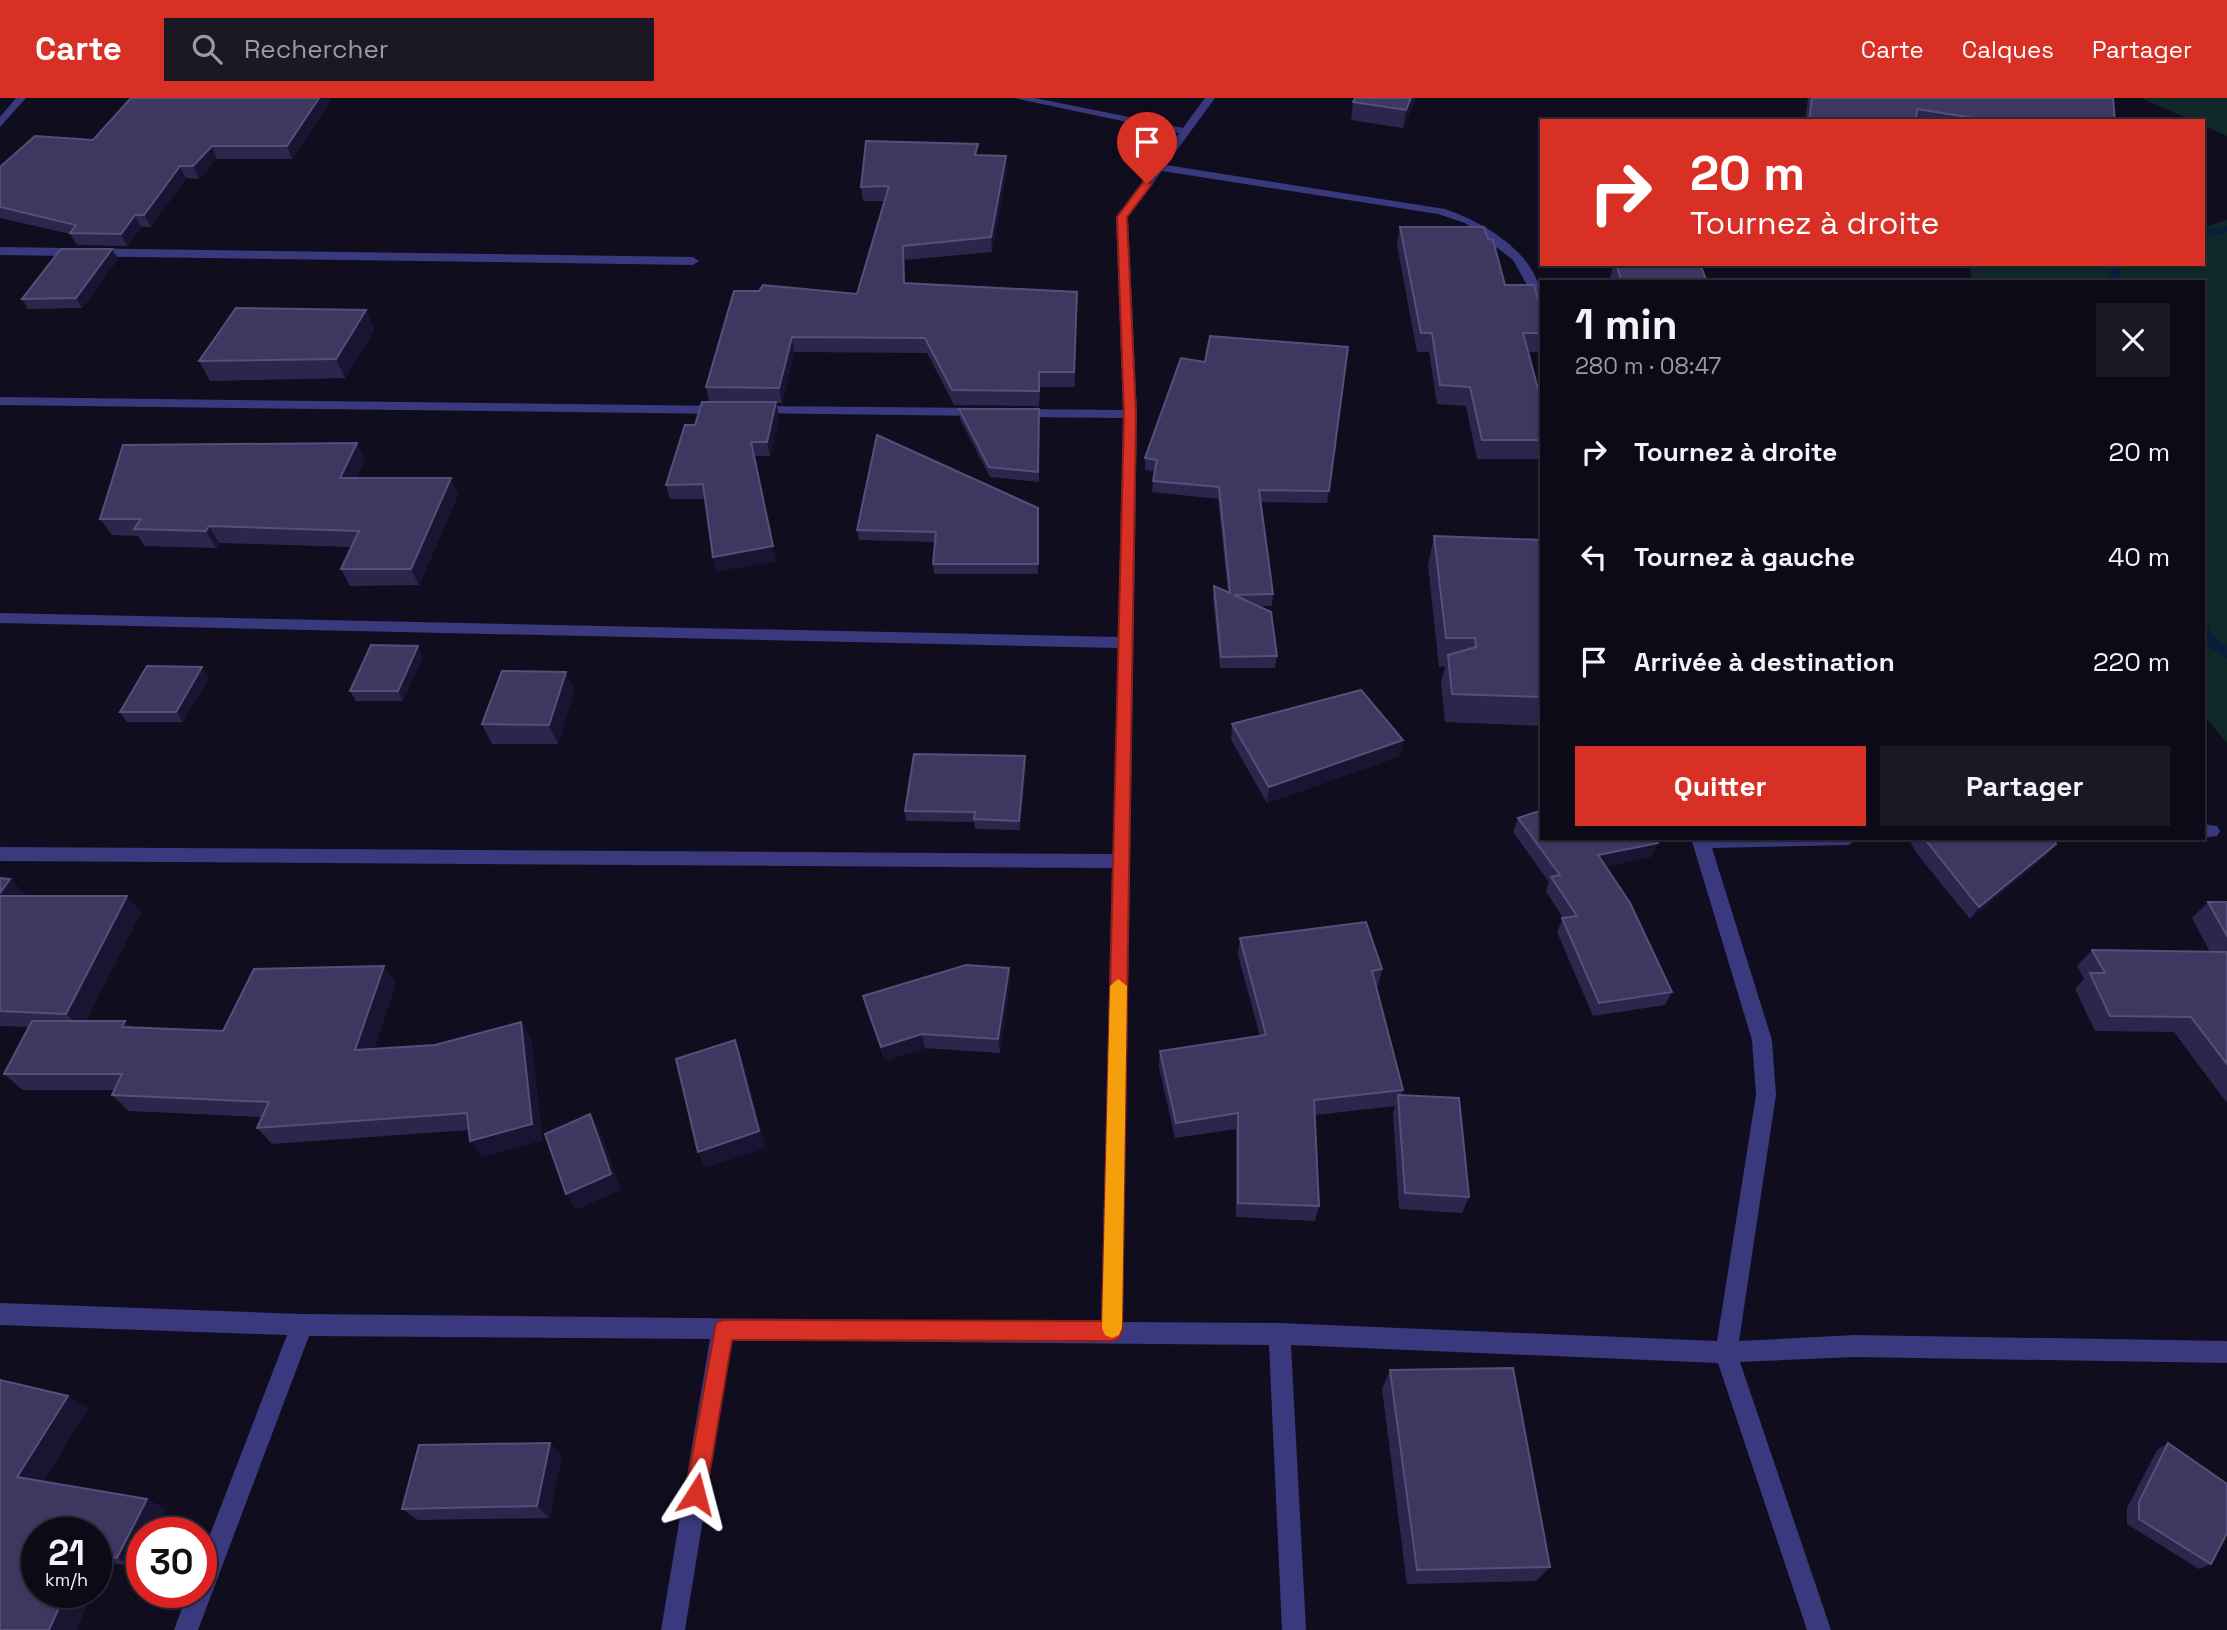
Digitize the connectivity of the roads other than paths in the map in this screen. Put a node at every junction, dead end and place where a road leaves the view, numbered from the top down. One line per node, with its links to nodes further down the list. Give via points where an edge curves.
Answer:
1 (21, 98): 4 (street)
2 (1019, 98): 5 (street)
3 (1210, 98): 5 (street)
4 (0, 124)
5 (1184, 131): 6 (street)
6 (1160, 167): 9 (street, via 1441,211 1469,221 1518,258); 11 (street, via 1122,217)
7 (0, 251): 8 (street)
8 (693, 261)
9 (1540, 298)
10 (0, 401): 11 (street)
11 (1130, 414): 13 (street)
12 (0, 618): 13 (street)
13 (1125, 643): 16 (street)
14 (1701, 840): 22 (street, via 1762,1040 1766,1069 1766,1095)
15 (0, 854): 16 (street)
16 (1121, 861): 20 (street)
17 (0, 1314): 18 (street)
18 (302, 1325): 19 (street); 24 (street)
19 (723, 1330): 20 (street); 27 (street)
20 (1112, 1331): 21 (street)
21 (1279, 1334): 22 (street); 28 (street)
22 (1726, 1352): 23 (street, via 1855,1346); 29 (street)
23 (2227, 1352)
24 (217, 1549)
25 (194, 1608): 26 (street)
26 (186, 1630)
27 (673, 1630)
28 (1294, 1630)
29 (1819, 1630)

